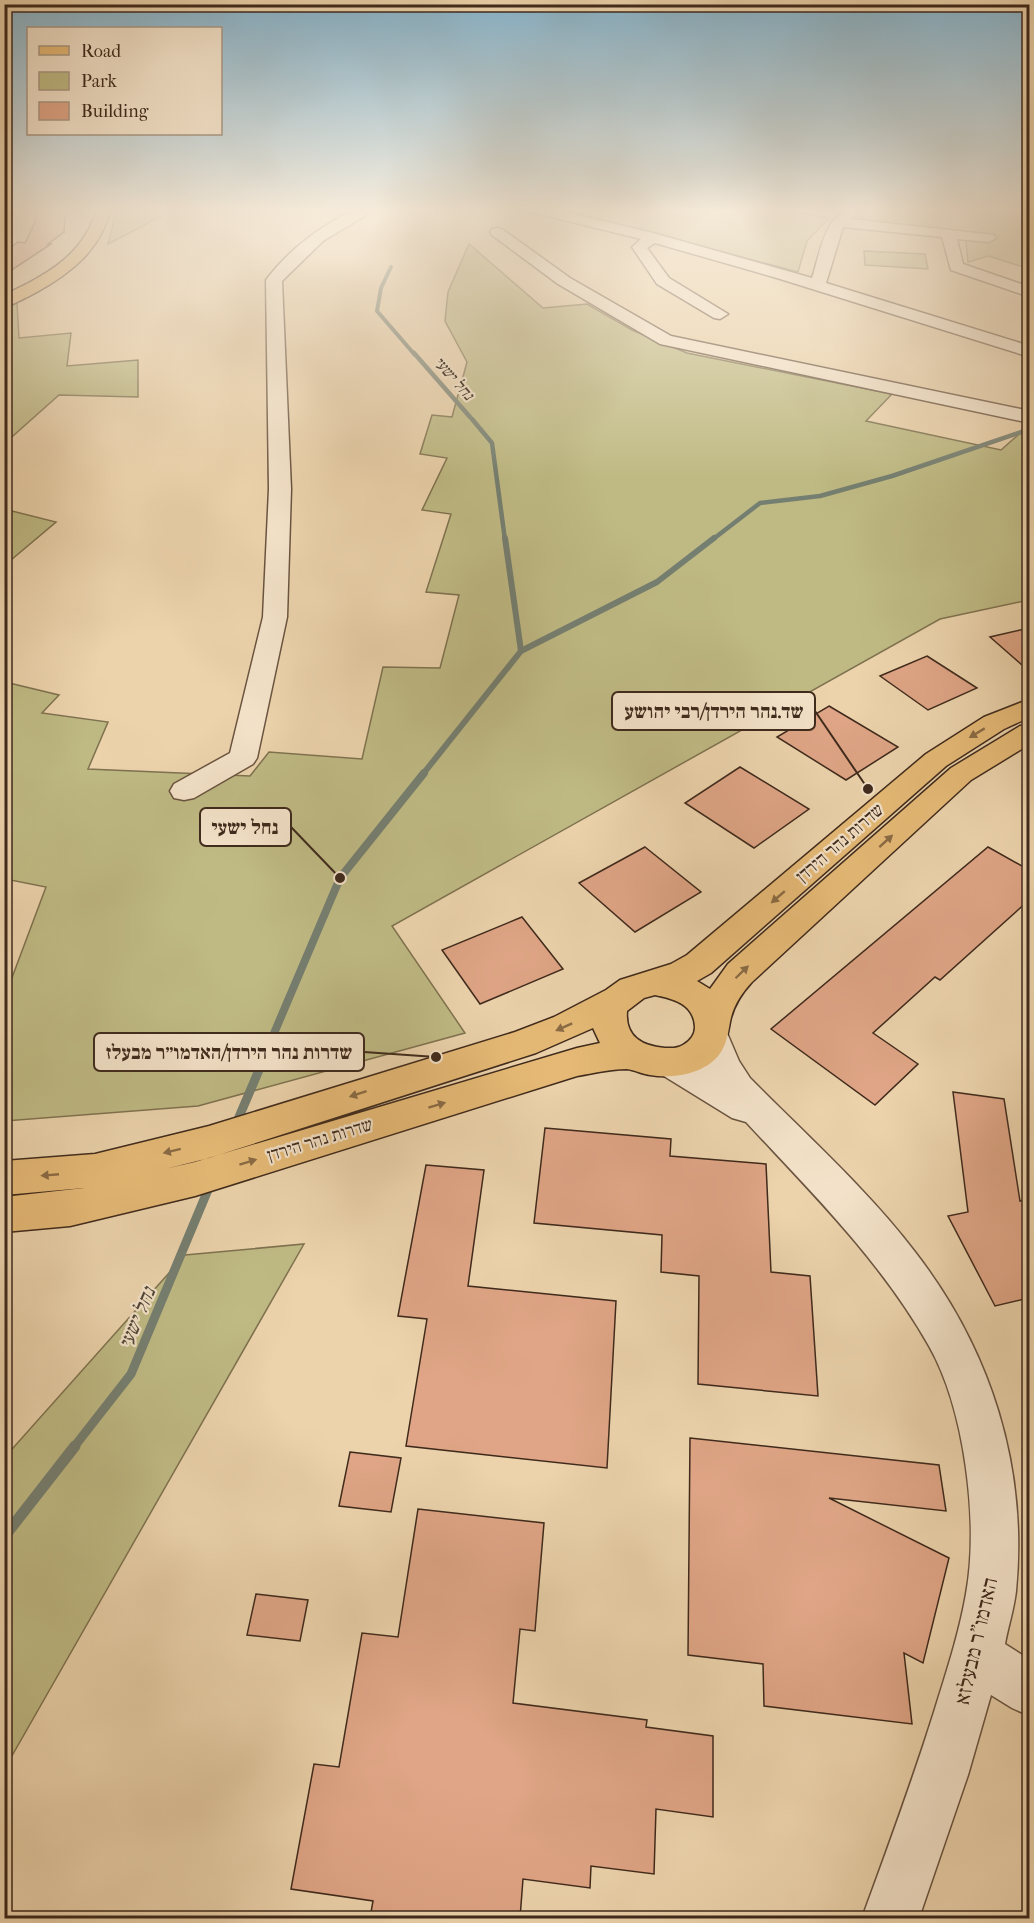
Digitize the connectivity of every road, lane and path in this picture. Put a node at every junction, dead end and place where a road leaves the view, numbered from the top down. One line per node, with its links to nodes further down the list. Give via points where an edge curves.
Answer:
1 (275, 298): 10 (street, via 280,489 274,617 243,758)
2 (593, 298): 7 (street, via 666,340)
3 (692, 298): 5 (street)
4 (861, 298): 6 (street)
5 (720, 314)
6 (1029, 352)
7 (1029, 417)
8 (1029, 707): 11 (main road, שדרות נהר הירדן, one-way to 11, via 994,723 936,760 699,964)
9 (1029, 732): 13 (main road, שדרות נהר הירדן, one-way to 9, via 723,994 740,973 961,774)
10 (184, 791)
11 (655, 982): 12 (main road, via 639,984); 13 (main road, via 671,983 700,997 709,1009)
12 (616, 1000): 14 (main road, via 610,1017 613,1035); 17 (main road, שדרות נהר הירדן, one-way to 17, via 566,1027 524,1043 209,1142 95,1171)
13 (713, 1029): 15 (main road, via 698,1054); 16 (street, האדמו"ר מבעלזא, via 723,1066 737,1088)
14 (633, 1055): 15 (main road); 18 (main road, שדרות נהר הירדן, one-way to 14, via 70,1209 195,1179 577,1062)
15 (672, 1063): 16 (street, האדמו"ר מבעלזא, via 744,1106)
16 (779, 1134): 19 (street, האדמו"ר מבעלזא, via 901,1265 945,1333 971,1389 986,1448 994,1522 991,1592)
17 (4, 1178)
18 (4, 1215)
19 (976, 1656): 20 (street); 21 (street, האדמו"ר מבעלזא, via 941,1775)
20 (1029, 1690)
21 (891, 1918)

